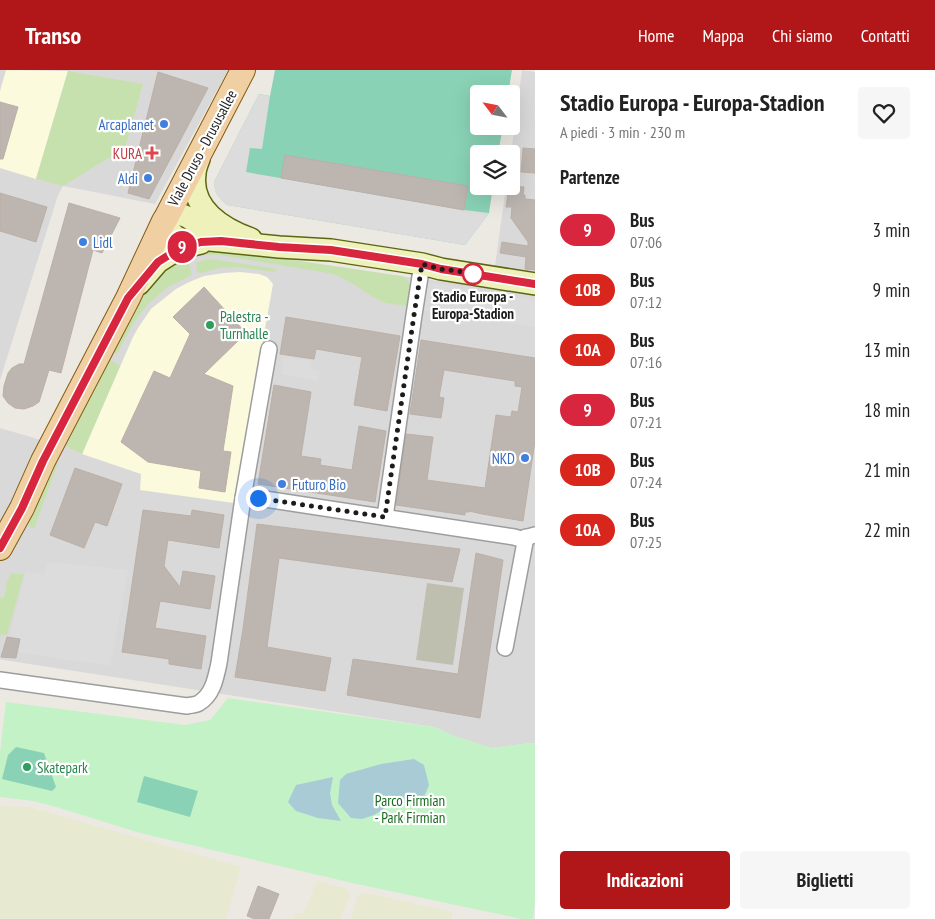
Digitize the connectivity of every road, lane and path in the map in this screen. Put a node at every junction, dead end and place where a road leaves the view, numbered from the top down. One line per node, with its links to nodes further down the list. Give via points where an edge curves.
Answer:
1 (244, 70): 2 (main road, Viale Druso - Drususallee)
2 (201, 151): 3 (main road, Viale Druso - Drususallee); 5 (main road, via 194,174 200,204 210,216 236,233)
3 (165, 220): 4 (main road, via 176,237); 5 (main road, via 182,214 209,230); 8 (main road, Viale Druso - Drususallee)
4 (221, 241): 5 (main road); 8 (main road, via 180,248 158,262)
5 (272, 246): 6 (main road, via 331,250)
6 (422, 264): 7 (main road); 11 (street)
7 (535, 284)
8 (128, 298): 13 (main road, Viale Druso - Drususallee)
9 (269, 349): 10 (street)
10 (243, 498): 11 (street); 15 (street, via 219,663 212,688 198,704 187,706)
11 (385, 517): 12 (street, via 521,539)
12 (530, 536): 14 (street)
13 (0, 548)
14 (505, 648)
15 (0, 680)

